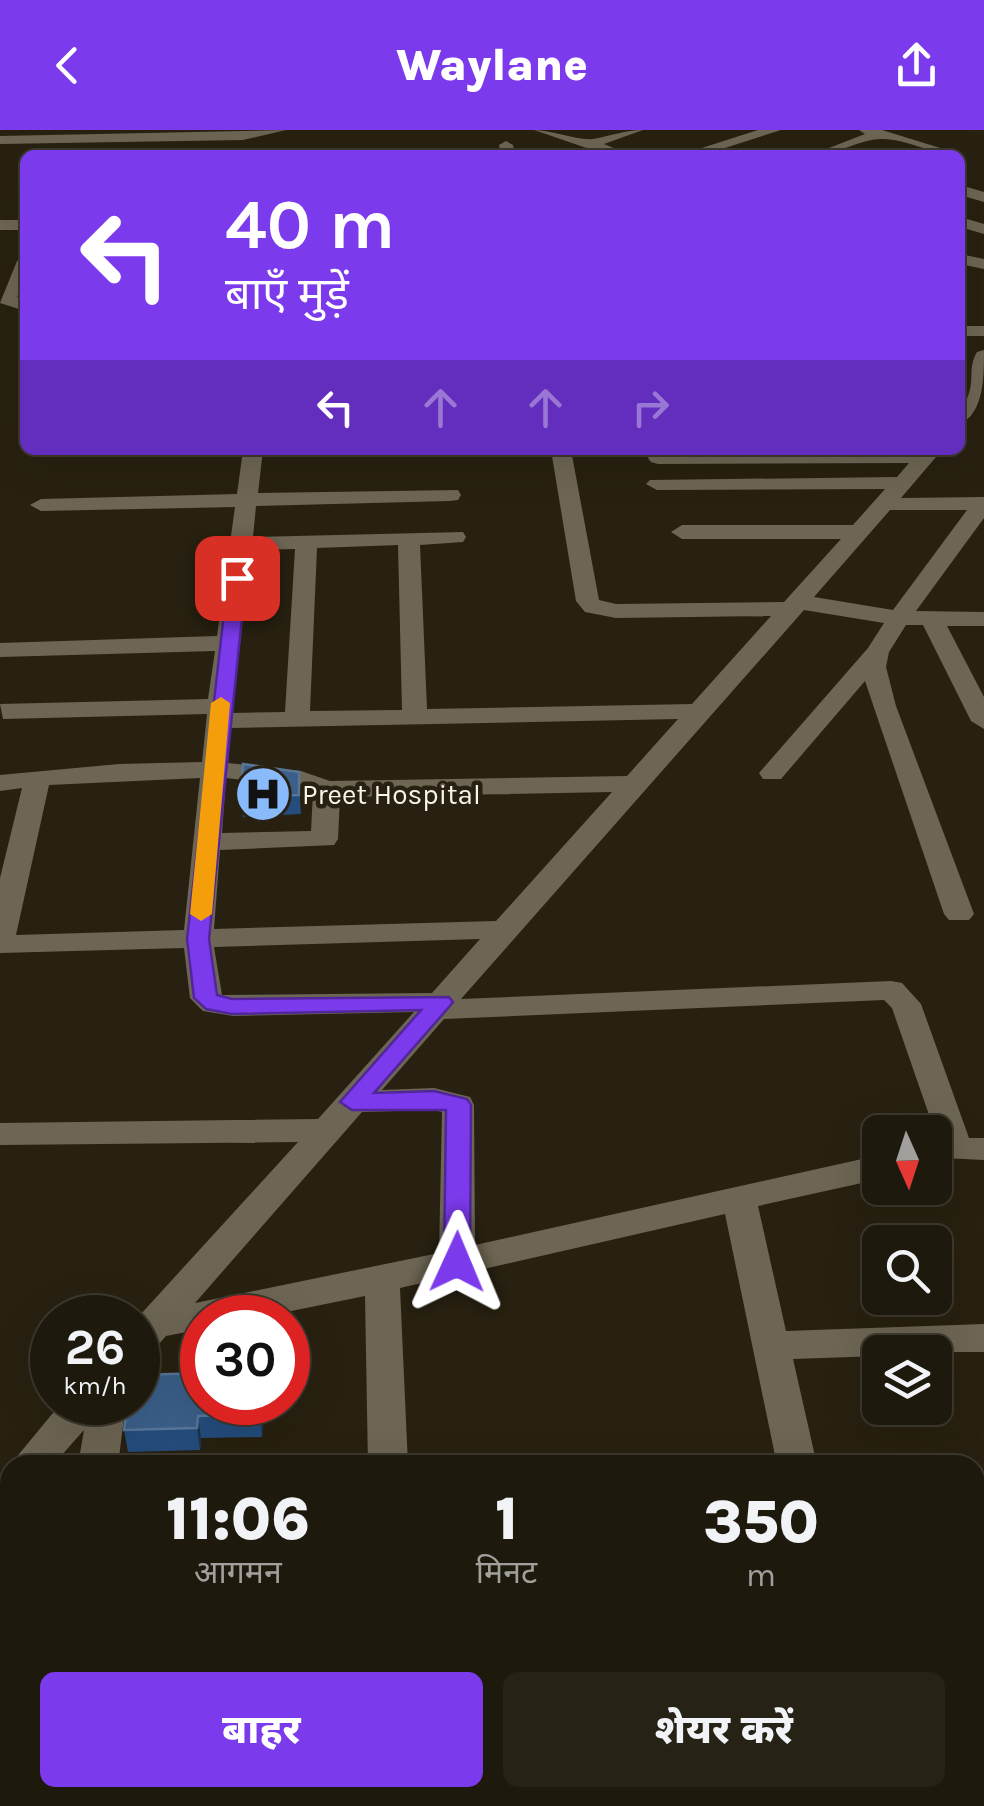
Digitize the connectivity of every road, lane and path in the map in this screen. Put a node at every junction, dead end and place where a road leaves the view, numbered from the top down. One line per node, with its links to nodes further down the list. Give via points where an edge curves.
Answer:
1 (279, 130): 6 (street, via 232,136)
2 (541, 130): 8 (street)
3 (636, 130): 8 (street)
4 (774, 130): 10 (street)
5 (873, 132): 11 (street); 12 (street)
6 (63, 134): 7 (street)
7 (0, 140)
8 (587, 145): 9 (street)
9 (604, 150)
10 (704, 150)
11 (839, 150)
12 (938, 150)
13 (984, 247): 14 (street)
14 (970, 261)
15 (20, 277): 16 (street, via 7,303)
16 (20, 305)
17 (984, 356): 18 (street)
18 (975, 393)
19 (251, 455): 27 (street)
20 (563, 455): 38 (street, via 593,607)
21 (861, 455): 23 (street)
22 (928, 455): 25 (street)
23 (658, 458)
24 (657, 484): 25 (street)
25 (894, 493): 28 (street); 31 (street)
26 (450, 496): 27 (street)
27 (246, 501): 29 (street); 35 (street)
28 (984, 504): 36 (street)
29 (41, 505)
30 (682, 532): 31 (street)
31 (860, 532): 38 (street)
32 (455, 537): 33 (street)
33 (410, 538): 34 (street); 48 (street)
34 (306, 542): 35 (street); 49 (street)
35 (241, 544): 42 (street)
36 (948, 550): 37 (street); 39 (street)
37 (984, 552)
38 (796, 606): 39 (street); 46 (street)
39 (898, 618): 40 (street); 44 (street)
40 (932, 620): 41 (street); 50 (street)
41 (984, 620)
42 (229, 643): 43 (street); 47 (street)
43 (0, 650)
44 (876, 652): 52 (street); 58 (street, via 883,706)
45 (2, 710): 47 (street)
46 (700, 712): 48 (street); 55 (street)
47 (220, 714): 49 (street); 51 (street)
48 (415, 717): 49 (street)
49 (297, 720)
50 (984, 721)
51 (214, 768): 53 (street); 56 (street, via 310,778); 57 (street)
52 (772, 772)
53 (37, 779): 54 (street); 61 (street)
54 (0, 783)
55 (635, 784): 56 (street); 59 (street)
56 (327, 788): 57 (street, via 324,839)
57 (207, 842): 60 (street)
58 (959, 914)
59 (504, 930): 60 (street); 62 (street)
60 (198, 939): 61 (street); 62 (street, via 202,986 214,1004)
61 (0, 942)
62 (438, 1006): 63 (street); 66 (street, via 891,990 906,1004)
63 (352, 1102): 64 (street); 69 (street, via 434,1099 458,1105)
64 (327, 1130): 65 (street); 71 (street)
65 (0, 1134)
66 (965, 1150)
67 (862, 1171): 68 (street)
68 (739, 1197): 69 (street); 74 (street)
69 (457, 1262): 70 (street)
70 (382, 1278): 72 (street); 79 (street)
71 (160, 1317)
72 (160, 1330)
73 (984, 1338): 74 (street)
74 (772, 1346): 80 (street)
75 (65, 1425): 77 (street)
76 (104, 1425): 78 (street)
77 (39, 1455)
78 (99, 1455)
79 (388, 1455)
80 (794, 1455)

